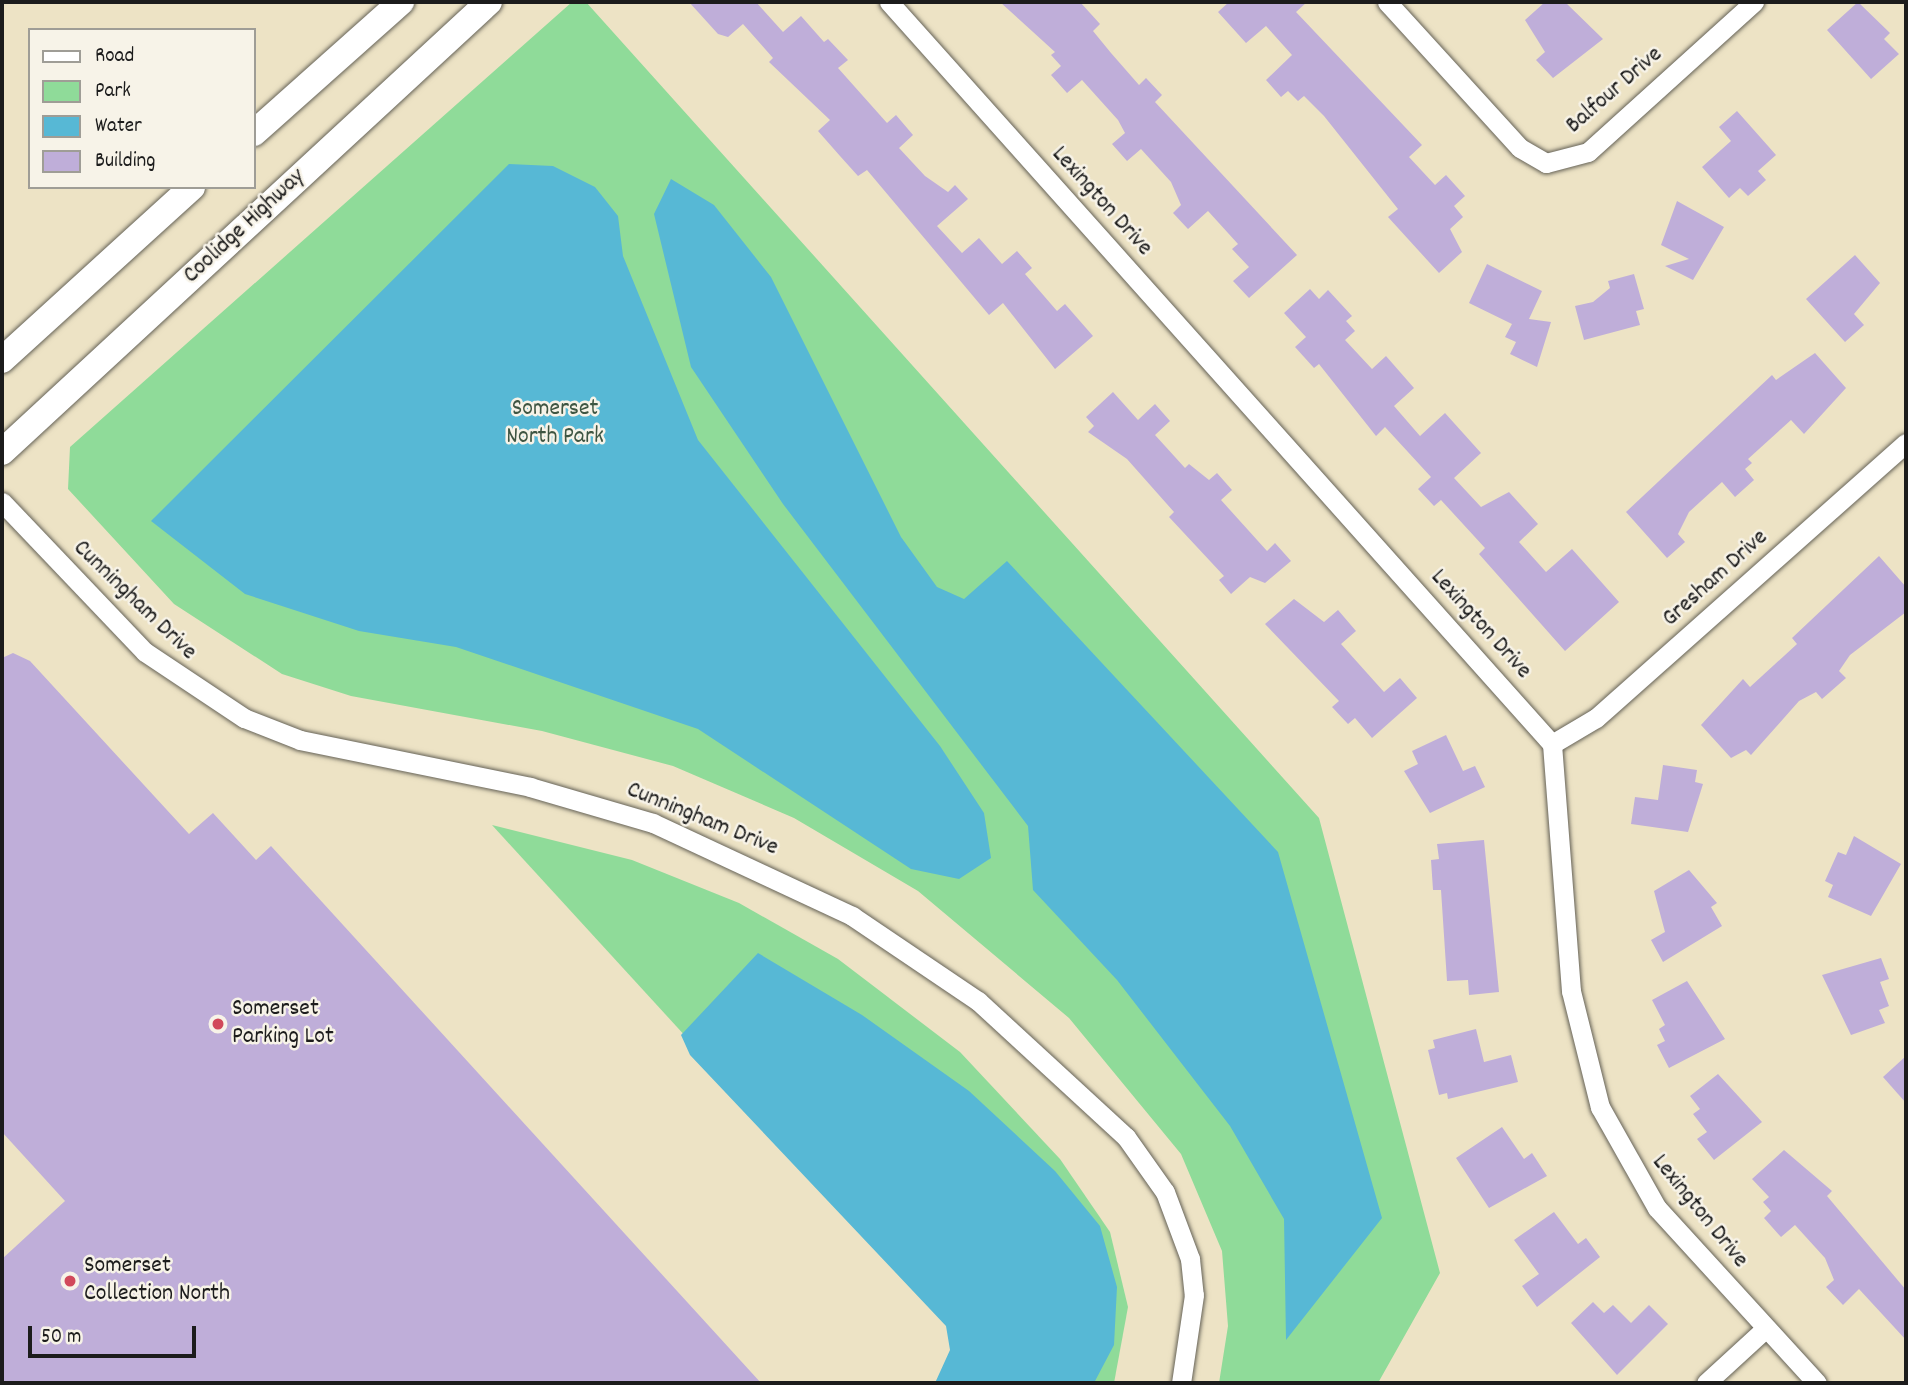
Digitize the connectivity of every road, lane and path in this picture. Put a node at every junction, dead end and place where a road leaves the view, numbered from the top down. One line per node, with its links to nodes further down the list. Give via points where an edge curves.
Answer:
1 (401, 2): 6 (main road)
2 (489, 2): 10 (main road, Coolidge Highway)
3 (889, 2): 12 (street, Lexington Drive)
4 (1387, 2): 5 (street, Balfour Drive, via 1520,148 1546,163 1588,152)
5 (1754, 2)
6 (256, 131)
7 (190, 189): 8 (main road)
8 (2, 359)
9 (1906, 443): 12 (street, Gresham Drive, via 1596,718)
10 (2, 452)
11 (2, 502): 14 (street, Cunningham Drive, via 145,652 235,713 300,740 530,787 678,832 852,916 978,1001 1110,1120 1165,1192 1190,1259 1194,1295)
12 (1552, 744): 13 (street, Lexington Drive, via 1571,991 1600,1107 1657,1209)
13 (1766, 1328): 15 (street); 16 (street, Lexington Drive)
14 (1181, 1383)
15 (1706, 1383)
16 (1817, 1383)

